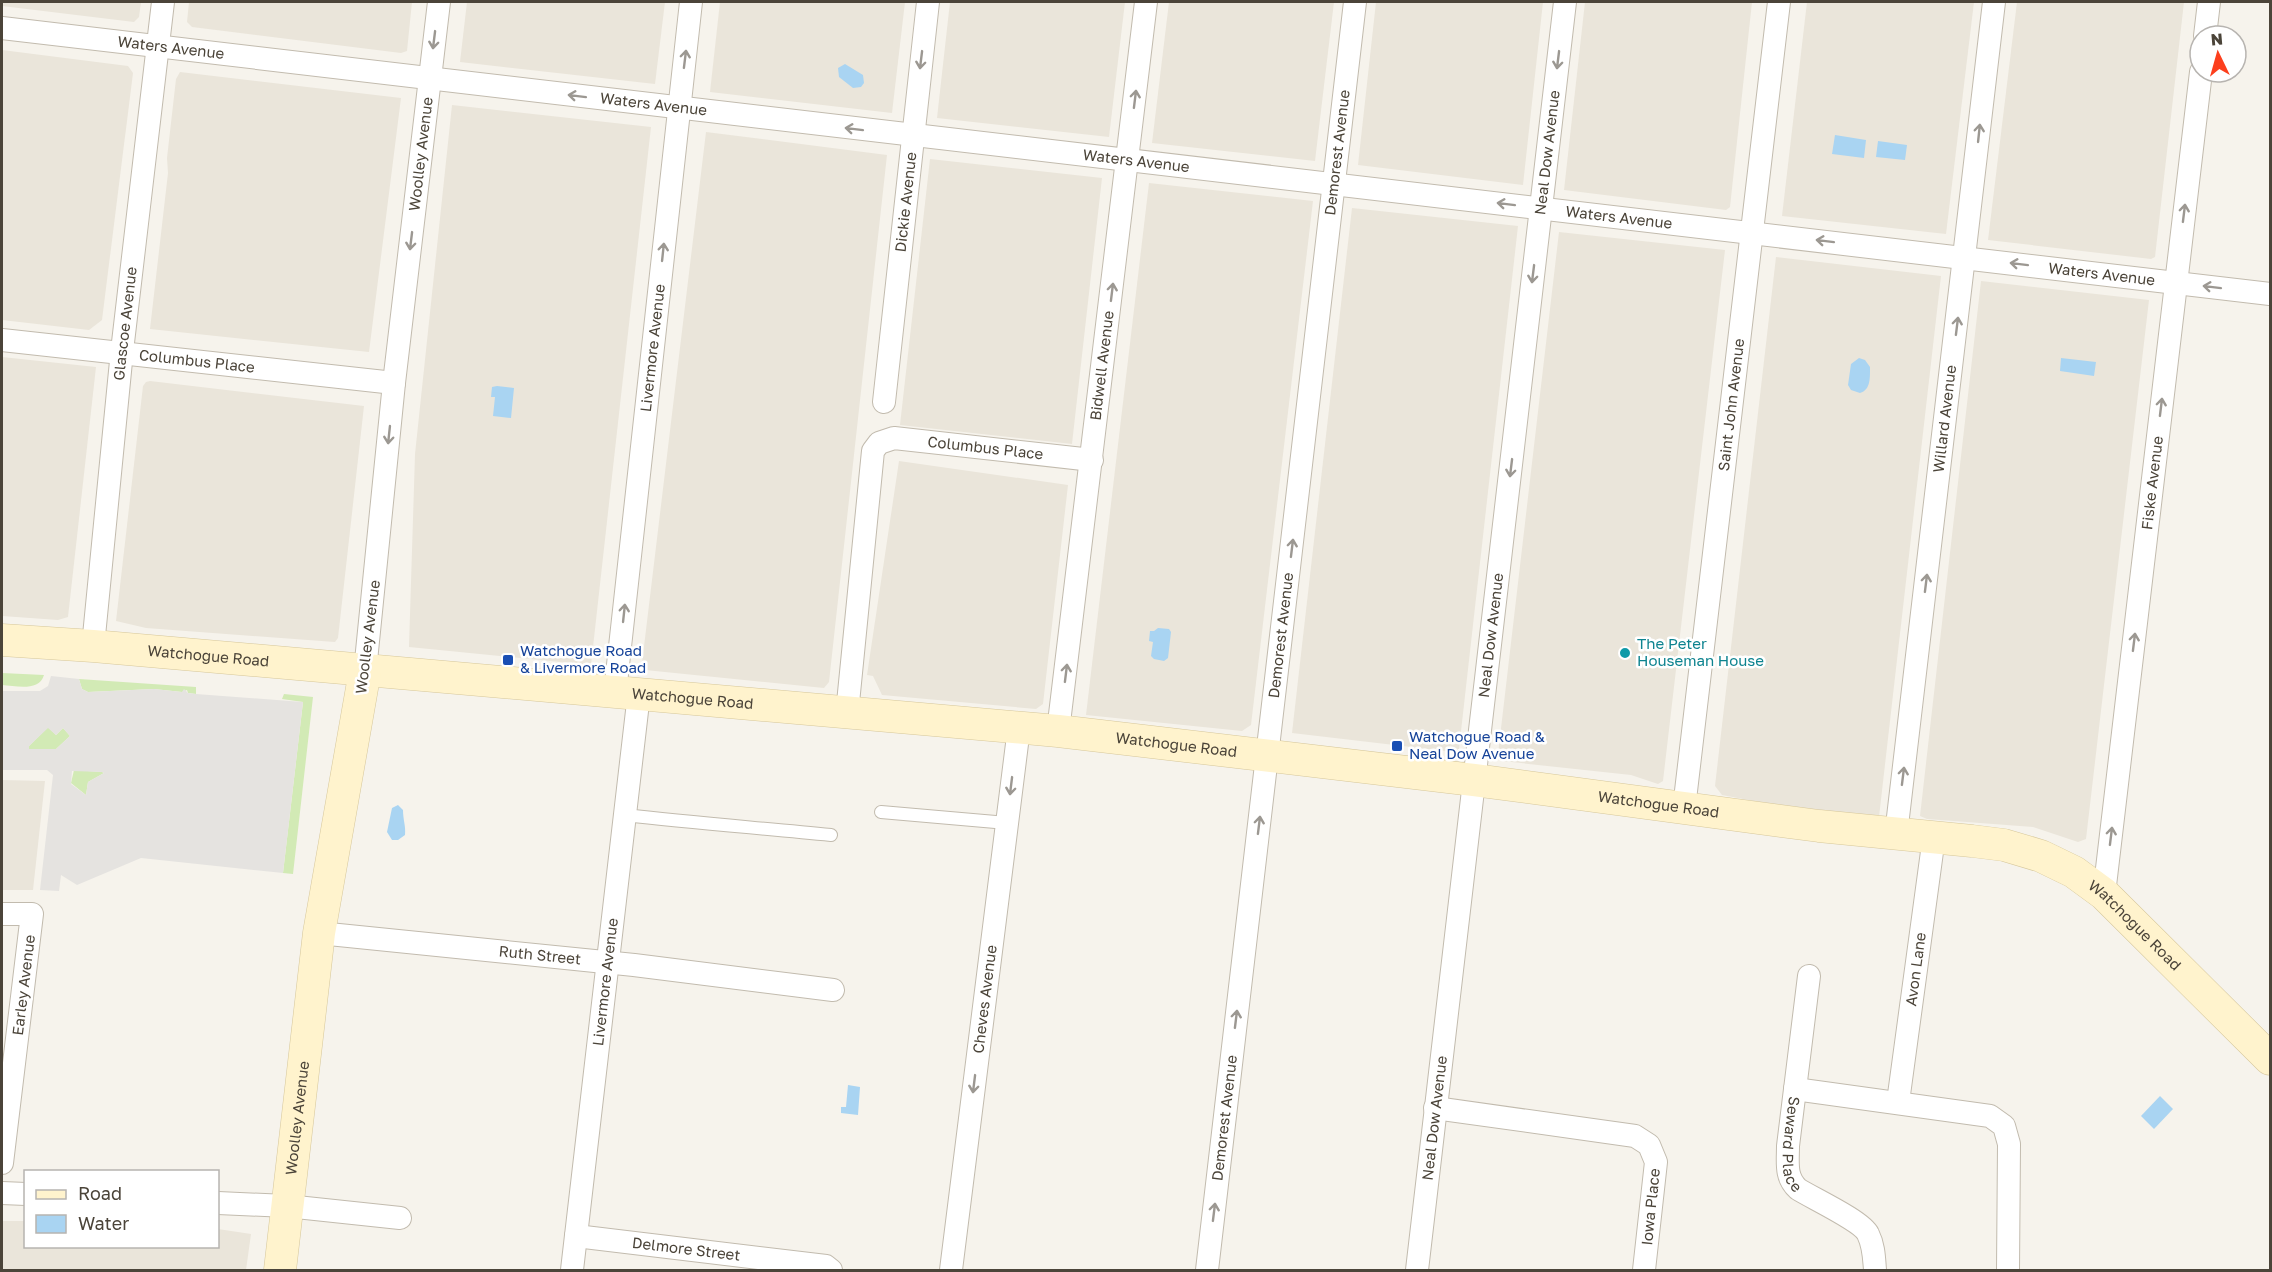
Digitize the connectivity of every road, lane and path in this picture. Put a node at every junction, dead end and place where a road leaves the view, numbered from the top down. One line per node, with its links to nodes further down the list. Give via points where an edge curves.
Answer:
1 (163, 2): 13 (street, Glascoe Avenue)
2 (438, 2): 14 (street, Woolley Avenue, one-way to 14)
3 (692, 2): 16 (street, Livermore Avenue, one-way to 3)
4 (928, 2): 17 (street, Dickie Avenue, one-way to 17)
5 (1146, 2): 18 (street, Bidwell Avenue, one-way to 5)
6 (1355, 2): 19 (street, Demorest Avenue)
7 (1565, 2): 20 (street, Neal Dow Avenue, one-way to 20)
8 (1779, 2): 21 (street, Saint John Avenue)
9 (1994, 2): 22 (street, Willard Avenue, one-way to 9)
10 (2209, 2): 11 (street)
11 (2206, 24)
12 (2, 28): 13 (street, Waters Avenue)
13 (158, 47): 14 (street, Waters Avenue); 26 (street, Glascoe Avenue)
14 (429, 79): 16 (street, Waters Avenue, one-way to 14); 27 (street, Woolley Avenue, one-way to 27)
15 (2200, 84): 23 (street, Fiske Avenue, one-way to 15)
16 (679, 108): 17 (street, Waters Avenue, one-way to 16); 33 (street, Livermore Avenue, one-way to 16)
17 (912, 136): 18 (street, Waters Avenue); 28 (street, Dickie Avenue)
18 (1128, 160): 19 (street, Waters Avenue); 29 (street, Bidwell Avenue, one-way to 18)
19 (1334, 184): 20 (street, Waters Avenue, one-way to 19); 37 (street, Demorest Avenue, one-way to 19)
20 (1541, 208): 21 (street, Waters Avenue); 38 (street, Neal Dow Avenue, one-way to 38)
21 (1752, 233): 22 (street, Waters Avenue, one-way to 21); 39 (street, Saint John Avenue)
22 (1965, 258): 23 (street, Waters Avenue, one-way to 22); 43 (street, Willard Avenue, one-way to 22)
23 (2176, 282): 24 (street, Waters Avenue, one-way to 23); 46 (street, Fiske Avenue, one-way to 23)
24 (2271, 294)
25 (2, 340): 26 (street, Columbus Place)
26 (122, 351): 27 (street, Columbus Place); 31 (street, Glascoe Avenue)
27 (394, 383): 32 (street, Woolley Avenue, one-way to 32)
28 (884, 402)
29 (1092, 460): 34 (street, Columbus Place, via 894,438 879,443 873,451); 36 (street, Bidwell Avenue, one-way to 29)
30 (2, 640): 31 (street, Watchogue Road)
31 (93, 645): 32 (street, Watchogue Road)
32 (365, 671): 33 (street, Watchogue Road); 48 (street, Woolley Avenue)
33 (627, 693): 34 (street, Watchogue Road); 41 (street, Livermore Avenue)
34 (847, 713): 35 (street, Watchogue Road)
35 (1019, 728): 36 (street, Watchogue Road); 42 (street, Cheves Avenue, one-way to 42)
36 (1058, 732): 37 (street, Watchogue Road)
37 (1267, 754): 38 (street, Watchogue Road); 67 (street, Demorest Avenue, one-way to 37)
38 (1474, 780): 39 (street, Watchogue Road); 55 (street, Neal Dow Avenue)
39 (1684, 808): 43 (street, Watchogue Road)
40 (881, 812): 42 (lane)
41 (625, 815): 44 (lane); 49 (street, Livermore Avenue)
42 (1007, 823): 66 (street, Cheves Avenue, one-way to 66)
43 (1896, 834): 45 (street, Watchogue Road)
44 (831, 835)
45 (1934, 837): 46 (street, Watchogue Road, via 2004,845 2041,856 2074,872); 54 (street, Avon Lane)
46 (2104, 894): 52 (street, Watchogue Road)
47 (2, 914): 56 (street, Earley Avenue, via 32,915)
48 (319, 933): 49 (street, Ruth Street); 60 (street, Woolley Avenue)
49 (607, 963): 51 (street, Ruth Street); 62 (street, Livermore Avenue)
50 (1809, 975): 53 (street, Seward Place)
51 (833, 990)
52 (2271, 1059)
53 (1795, 1089): 54 (street); 70 (street, Seward Place, via 1788,1146 1791,1183 1868,1232)
54 (1898, 1102): 71 (street, via 1990,1116 2004,1126 2009,1144)
55 (1435, 1108): 68 (street, Neal Dow Avenue); 69 (street, Iowa Place, via 1635,1136 1649,1145 1656,1162)
56 (2, 1163)
57 (2, 1193): 58 (street)
58 (24, 1194)
59 (219, 1203): 60 (street)
60 (287, 1206): 61 (street); 63 (street, Woolley Avenue)
61 (400, 1218)
62 (576, 1236): 64 (street, Livermore Avenue); 65 (street, Delmore Street, via 826,1266)
63 (280, 1270)
64 (572, 1270)
65 (831, 1270)
66 (951, 1270)
67 (1207, 1270)
68 (1416, 1270)
69 (1644, 1270)
70 (1875, 1270)
71 (2008, 1270)

